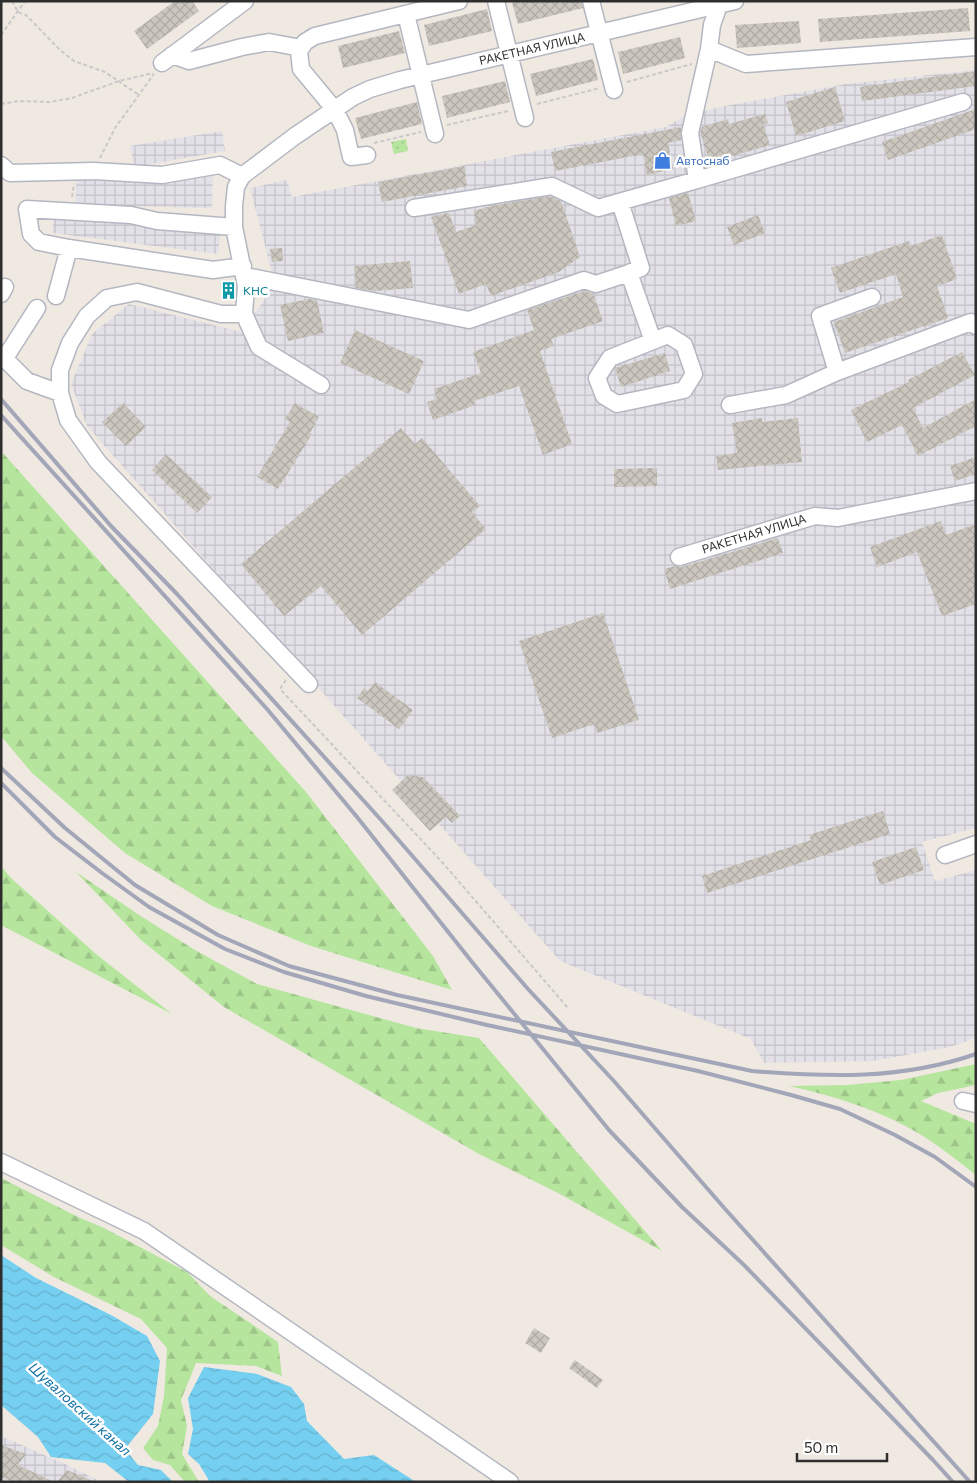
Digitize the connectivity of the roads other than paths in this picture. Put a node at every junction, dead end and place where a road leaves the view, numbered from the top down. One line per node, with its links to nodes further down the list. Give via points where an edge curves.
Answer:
1 (245, 1): 9 (street, via 167,59 189,61 269,42)
2 (459, 1): 6 (street)
3 (496, 1): 10 (street)
4 (591, 1): 7 (street)
5 (726, 3): 7 (street, РАКЕТНАЯ УЛИЦА); 11 (street, via 712,25)
6 (406, 14): 9 (street, via 315,36); 12 (street)
7 (599, 34): 10 (street, РАКЕТНАЯ УЛИЦА); 13 (street)
8 (976, 47): 11 (street, via 746,64)
9 (301, 48): 15 (street, via 301,69)
10 (509, 54): 12 (street, РАКЕТНАЯ УЛИЦА); 16 (street)
11 (708, 54): 21 (street, via 690,133)
12 (421, 75): 15 (street, РАКЕТНАЯ УЛИЦА, via 370,90); 17 (street)
13 (613, 88)
14 (963, 102): 21 (street)
15 (334, 110): 18 (street, via 345,130 351,157); 20 (street, РАКЕТНАЯ УЛИЦА)
16 (524, 113)
17 (435, 131)
18 (367, 154)
19 (1, 165): 20 (street, via 10,173 94,171 162,175 220,165)
20 (242, 176): 24 (street, via 236,187)
21 (697, 180): 22 (street)
22 (620, 202): 23 (street, via 598,208 552,186); 27 (street, via 641,268)
23 (414, 208)
24 (234, 227): 25 (street, via 157,221 131,215 27,209 31,234 39,242); 26 (street)
25 (69, 248): 26 (street, via 213,270); 28 (street)
26 (244, 271): 27 (street, via 470,320 584,280 596,284); 31 (street)
27 (629, 273): 33 (street)
28 (56, 296)
29 (872, 297): 35 (street, via 820,316)
30 (37, 308): 34 (street)
31 (244, 314): 36 (street, via 258,347); 37 (street, via 221,314 137,292 107,298 87,316 70,343 60,370)
32 (976, 326): 35 (street, via 971,322)
33 (653, 341): 33 (street, via 668,335 684,345 694,374 684,390 617,404 604,396 597,378 610,358)
34 (3, 356): 37 (street, via 27,381)
35 (837, 372): 38 (street, via 786,395)
36 (321, 385)
37 (60, 393): 41 (street, via 68,420 98,462)
38 (730, 405)
39 (976, 491): 40 (street, РАКЕТНАЯ УЛИЦА, via 838,518 815,516)
40 (679, 557)
41 (309, 684)
42 (976, 844): 43 (street)
43 (945, 855)
44 (1, 1162): 45 (street, via 144,1231)
45 (510, 1482)

